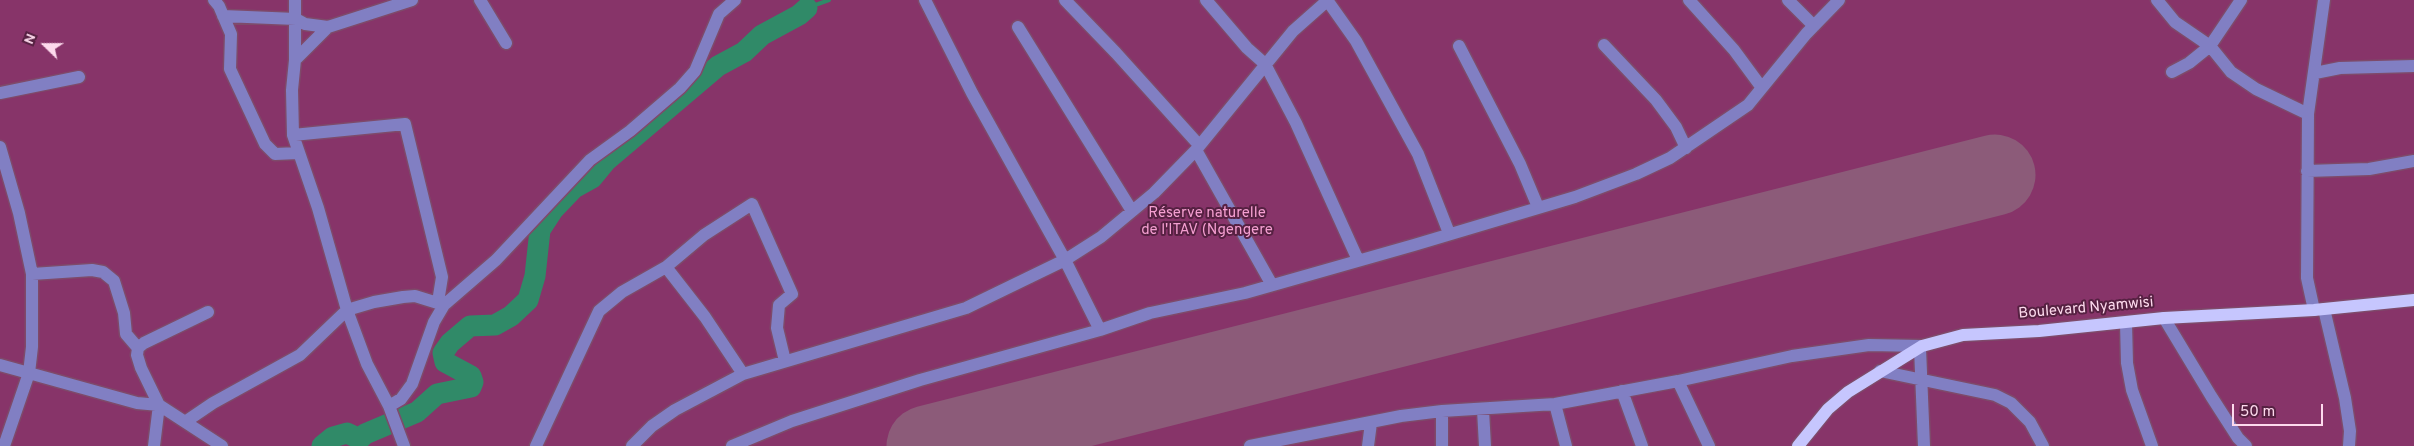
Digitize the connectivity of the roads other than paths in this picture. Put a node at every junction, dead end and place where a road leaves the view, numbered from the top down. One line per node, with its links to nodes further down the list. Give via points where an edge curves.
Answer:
1 (214, 0): 16 (street)
2 (295, 0): 17 (street)
3 (412, 0): 19 (street)
4 (480, 0): 21 (street)
5 (735, 0): 50 (street, via 719,14 695,71 680,88 590,160 496,260)
6 (924, 0): 44 (street)
7 (1065, 0): 36 (street, via 1116,53)
8 (1206, 0): 26 (street)
9 (1327, 0): 26 (street); 43 (street, via 1356,41 1418,154)
10 (1689, 0): 31 (street, via 1734,50)
11 (1788, 0): 18 (street)
12 (1839, 0): 18 (street)
13 (2157, 0): 24 (street, via 2175,22)
14 (2241, 0): 24 (street)
15 (2324, 0): 29 (street)
16 (223, 16): 17 (street); 38 (street, via 231,34 230,69 265,144 275,154)
17 (296, 19): 19 (street, via 305,24); 25 (street)
18 (1814, 26): 31 (street)
19 (328, 27): 25 (street)
20 (1018, 27): 42 (street)
21 (506, 43)
22 (1604, 45): 37 (street, via 1656,100)
23 (1459, 46): 41 (street, via 1520,164)
24 (2210, 46): 28 (street); 33 (street, via 2231,72 2256,89)
25 (295, 60): 34 (street)
26 (1265, 64): 36 (street); 45 (street, via 1296,123)
27 (2414, 66): 29 (street, via 2349,67)
28 (2172, 72)
29 (2315, 73): 33 (street)
30 (79, 77): 32 (street)
31 (1762, 88): 37 (street, via 1748,106)
32 (0, 93)
33 (2308, 114): 40 (street)
34 (293, 134): 38 (street); 50 (street, via 405,124 442,277)
35 (0, 147): 47 (street)
36 (1198, 148): 42 (street, via 1154,193); 48 (street)
37 (1686, 148): 41 (street, via 1636,174 1576,197)
38 (298, 153): 51 (street, via 318,208)
39 (2414, 161): 40 (street, via 2369,169)
40 (2307, 171): 52 (street, via 2307,278)
41 (1538, 207): 43 (street)
42 (1132, 210): 44 (street, via 1101,237)
43 (1449, 233): 45 (street)
44 (1065, 260): 56 (street); 59 (street, via 966,308)
45 (1358, 260): 48 (street)
46 (666, 267): 59 (street, via 704,235 752,204 792,294 779,305 777,328); 63 (street); 79 (street, via 622,292 599,310)
47 (32, 274): 58 (street, via 103,272 114,281 124,313 126,334); 62 (street)
48 (1272, 285): 56 (street, via 1245,294 1150,313)
49 (2414, 300): 52 (main road, Boulevard Nyamwisi)
50 (441, 304): 51 (street, via 404,296); 69 (street, via 412,384)
51 (347, 310): 69 (street, via 367,364); 72 (street, via 300,356 213,403)
52 (2319, 310): 54 (main road, Boulevard Nyamwisi); 94 (street, via 2345,398)
53 (208, 312): 58 (street)
54 (2164, 318): 55 (main road, Boulevard Nyamwisi); 93 (street)
55 (2126, 323): 57 (main road, Boulevard Nyamwisi, via 1963,335); 92 (street, via 2127,363 2132,390)
56 (1100, 330): 81 (street, via 920,380 792,421)
57 (1921, 347): 61 (main road, Boulevard Nyamwisi); 64 (street); 65 (street, via 1870,346 1802,355)
58 (138, 348): 68 (street, via 141,368)
59 (785, 361): 63 (street)
60 (0, 365): 62 (street)
61 (1880, 371): 64 (street); 89 (main road, Boulevard Nyamwisi, via 1828,409)
62 (29, 373): 68 (street, via 137,403); 76 (street)
63 (743, 374): 80 (street, via 675,410)
64 (1922, 380): 90 (street); 91 (street, via 1995,395 2011,403 2030,422)
65 (1678, 381): 66 (street); 88 (street)
66 (1622, 391): 67 (street); 87 (street)
67 (1555, 404): 70 (street); 86 (street)
68 (159, 405): 72 (street); 77 (street)
69 (390, 409): 74 (street)
70 (1483, 410): 71 (street); 85 (street)
71 (1442, 411): 73 (street); 84 (street)
72 (185, 422): 78 (street)
73 (1371, 423): 75 (street); 83 (street)
74 (403, 441)
75 (1281, 443): 82 (street)
76 (4, 446)
77 (154, 446)
78 (222, 446)
79 (536, 446)
80 (632, 446)
81 (732, 446)
82 (1250, 446)
83 (1368, 446)
84 (1442, 446)
85 (1485, 446)
86 (1566, 446)
87 (1642, 446)
88 (1709, 446)
89 (1798, 446)
90 (1924, 446)
91 (2043, 446)
92 (2152, 446)
93 (2246, 446)
94 (2350, 446)

